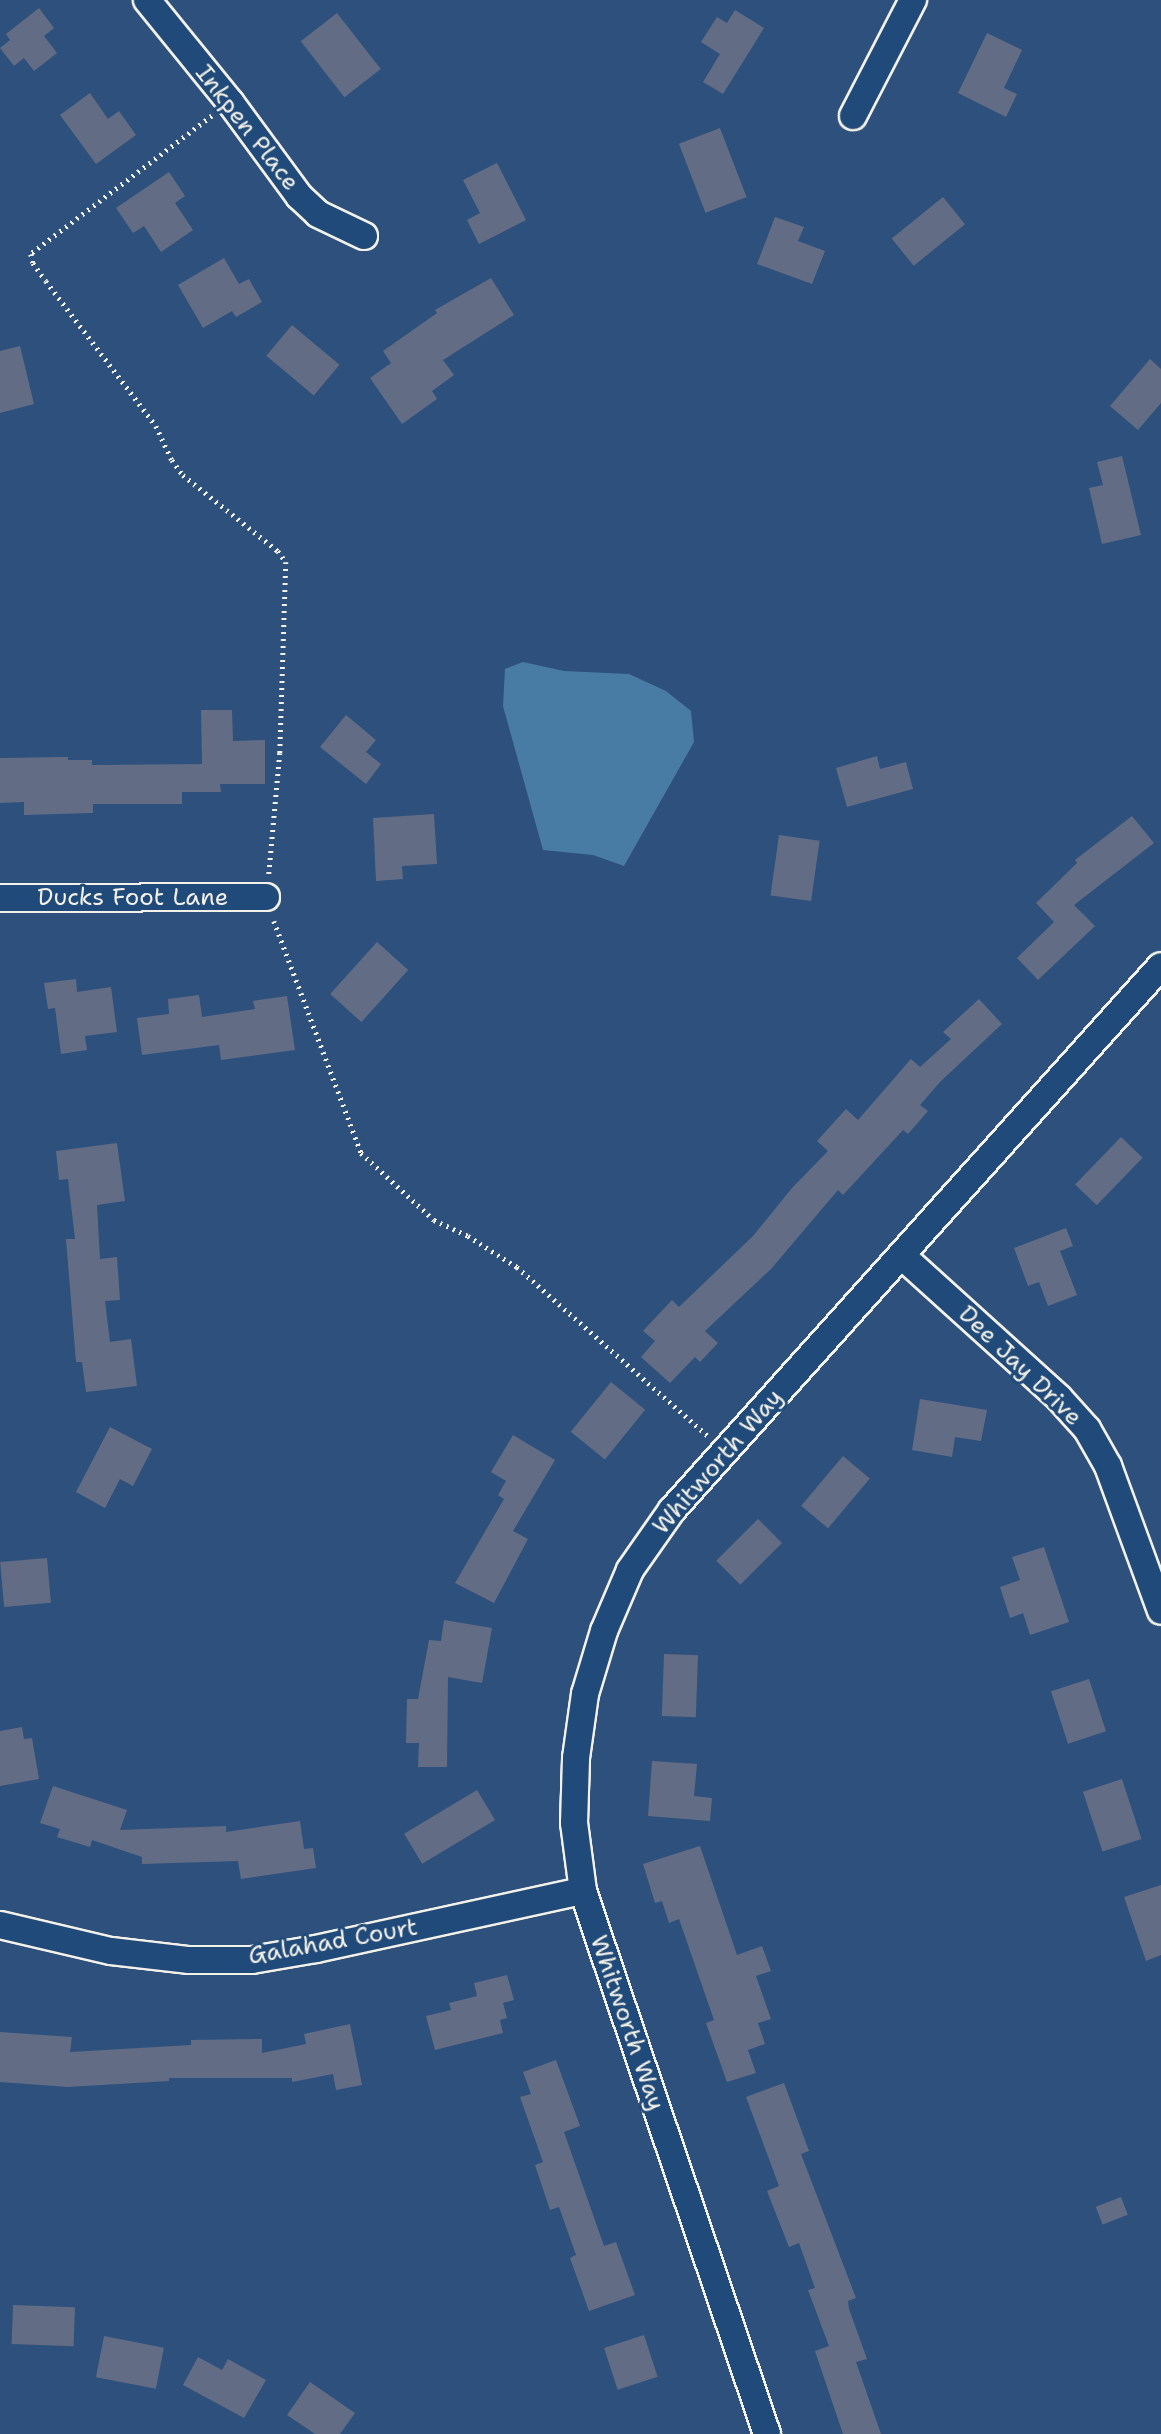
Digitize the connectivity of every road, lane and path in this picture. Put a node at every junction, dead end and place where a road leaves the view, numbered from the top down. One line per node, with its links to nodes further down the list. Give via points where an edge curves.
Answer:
1 (146, 0): 3 (street, Inkpen Place)
2 (913, 0): 4 (street)
3 (230, 103): 5 (street, Inkpen Place, via 299,196 318,214); 6 (path, via 31,254 46,281 156,426 183,475 286,562 281,753)
4 (853, 116)
5 (364, 236)
6 (266, 897): 7 (street, Ducks Foot Lane); 10 (path, via 360,1153 434,1220 517,1267)
7 (0, 898)
8 (1161, 966): 9 (street, Whitworth Way)
9 (901, 1255): 10 (street, Whitworth Way); 11 (street, Dee Jay Drive, via 1059,1398 1087,1429)
10 (724, 1451): 13 (street, Whitworth Way, via 672,1510 630,1570 604,1631 585,1694 576,1758 574,1823)
11 (1152, 1558): 12 (street, Dee Jay Drive)
12 (1161, 1611)
13 (583, 1891): 14 (street, Galahad Court, via 252,1960 189,1960 111,1951); 15 (street, Whitworth Way)
14 (0, 1925)
15 (767, 2434)

